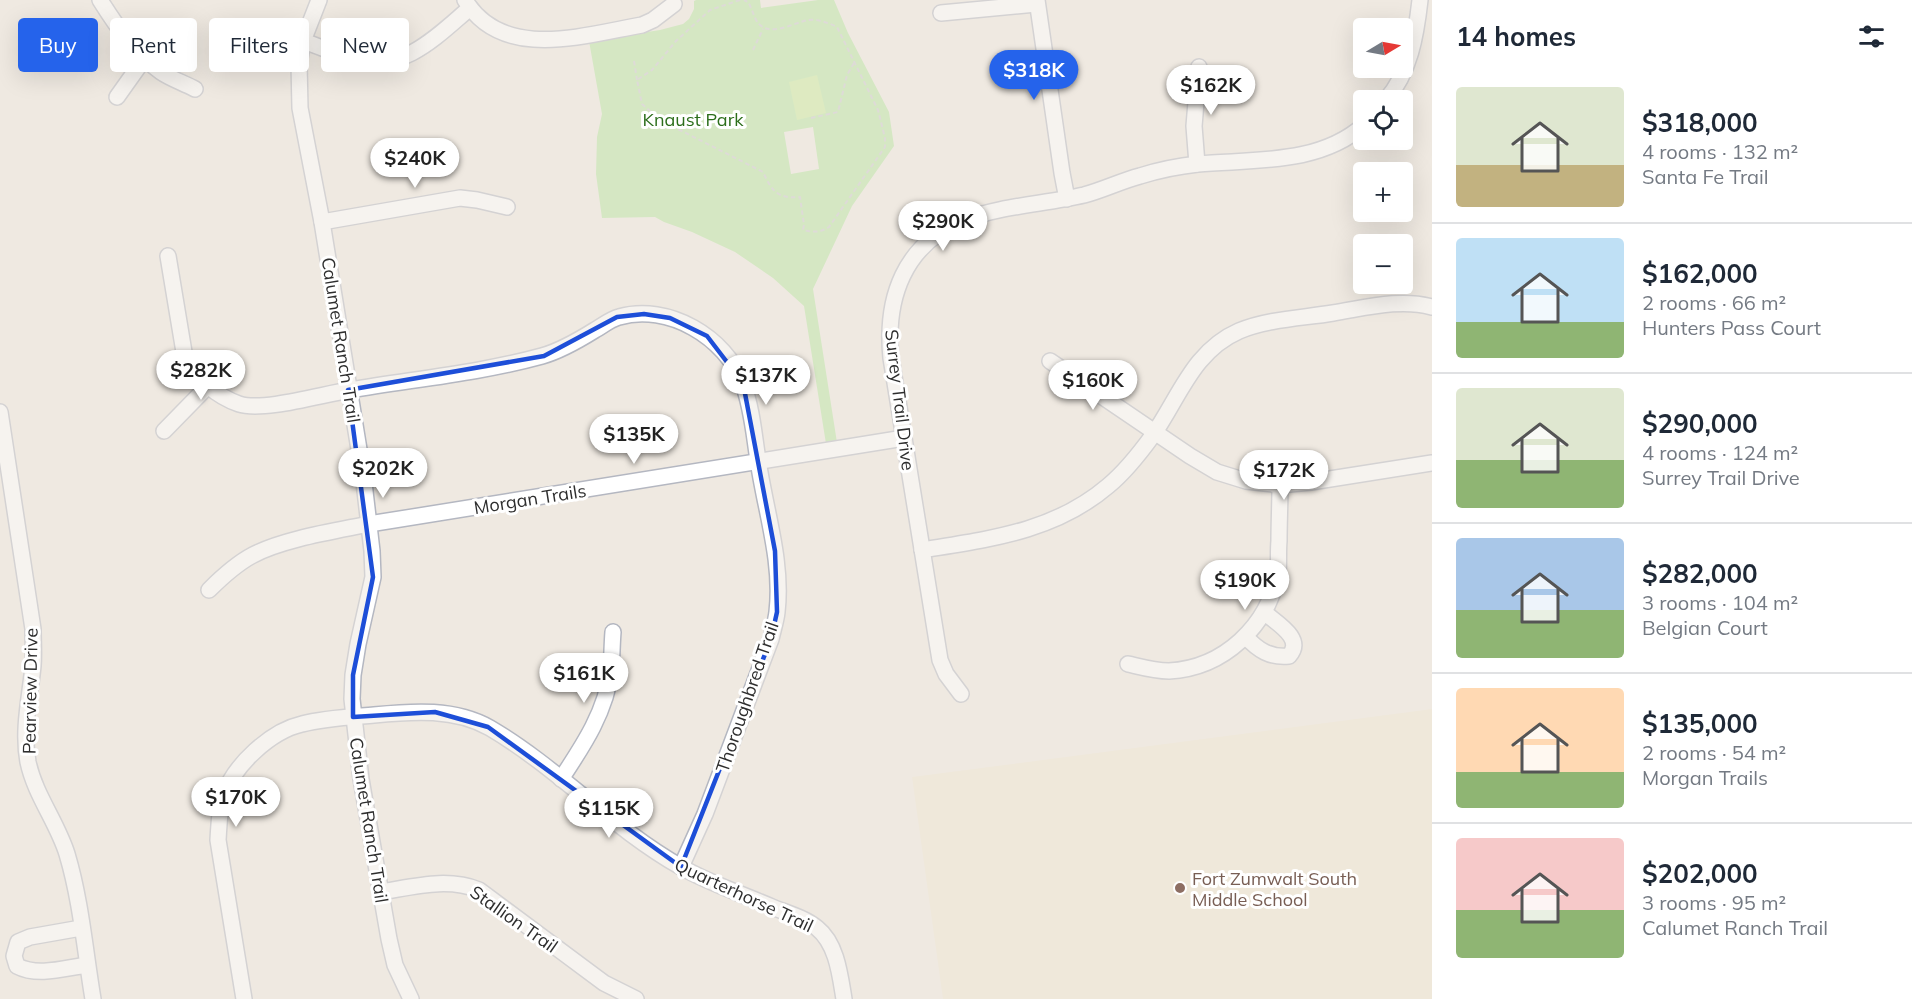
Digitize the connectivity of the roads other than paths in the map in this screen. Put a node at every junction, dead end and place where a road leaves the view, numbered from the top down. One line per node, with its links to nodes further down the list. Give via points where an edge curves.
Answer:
1 (100, 0): 8 (street)
2 (319, 0): 9 (street, Calumet Ranch Trail)
3 (1420, 0): 16 (street, via 1414,45)
4 (1036, 2): 7 (street); 20 (street)
5 (468, 4): 6 (street, via 501,32 539,41 642,25); 10 (street, via 423,47 394,60 358,61)
6 (674, 4)
7 (941, 13)
8 (111, 18)
9 (309, 26)
10 (309, 43)
11 (1199, 67): 19 (street, via 1194,126)
12 (135, 72): 17 (street)
13 (162, 72): 15 (street)
14 (299, 72): 22 (street, Calumet Ranch Trail, via 300,108)
15 (195, 89)
16 (1393, 90)
17 (117, 97)
18 (1353, 133): 19 (street, Surrey Trail Drive, via 1302,155)
19 (1197, 164): 20 (street, Surrey Trail Drive, via 1165,169)
20 (1067, 199): 31 (street, Surrey Trail Drive, via 964,220 945,229 910,262 897,286 889,335)
21 (507, 207): 22 (street, via 460,198)
22 (322, 222): 27 (street, Calumet Ranch Trail)
23 (168, 256): 26 (street, Thoroughbred Trail, via 185,358)
24 (1432, 307): 30 (street, via 1386,304 1264,324 1238,332 1199,363)
25 (1050, 361): 30 (street)
26 (208, 386): 27 (street, Thoroughbred Trail, via 240,404 268,405); 29 (street)
27 (348, 390): 32 (street, Thoroughbred Trail, via 544,356 617,317 644,314 670,318 697,329 730,360 743,383); 36 (street, Calumet Ranch Trail)
28 (0, 412): 35 (street, Pearview Drive)
29 (164, 431)
30 (1154, 434): 34 (street, via 1217,472); 37 (street, via 1109,486 1081,506 1022,532)
31 (904, 438): 32 (street, Morgan Trails); 37 (street, Surrey Trail Drive)
32 (758, 462): 36 (street, Morgan Trails); 46 (street, Thoroughbred Trail, via 775,550 777,612 771,639)
33 (1432, 463): 34 (street)
34 (1280, 485): 39 (street, via 1278,571)
35 (5, 486): 48 (street, Pearview Drive, via 33,629 26,734 28,761 35,787 66,853)
36 (369, 524): 38 (street, Morgan Trails, via 254,555); 44 (street, Calumet Ranch Trail, via 373,577 352,675)
37 (922, 550): 43 (street, Surrey Trail Drive, via 940,660)
38 (209, 590)
39 (1264, 612): 41 (street); 41 (street, via 1291,635 1294,650 1288,656 1275,657)
40 (613, 632): 45 (street, via 611,671 602,706 581,750)
41 (1246, 637): 42 (street, via 1209,662 1186,669 1166,671)
42 (1128, 664)
43 (961, 694)
44 (353, 717): 45 (street, Quarterhorse Trail, via 395,712 435,712 461,717 488,727); 47 (street, Calumet Ranch Trail); 51 (street, Quarterhorse Trail, via 284,730 241,765 224,795 218,840)
45 (561, 779): 46 (street, Quarterhorse Trail, via 615,823)
46 (681, 867): 54 (street, Quarterhorse Trail, via 818,929 831,946)
47 (380, 892): 52 (street, Calumet Ranch Trail, via 395,965); 53 (street, Stallion Trail, via 456,883 479,890 604,983)
48 (81, 928): 49 (street, Pearview Drive); 49 (street, via 18,942 14,956 17,966 27,971)
49 (87, 965): 50 (street, Pearview Drive)
50 (93, 999)
51 (244, 999)
52 (411, 999)
53 (636, 999)
54 (844, 999)

